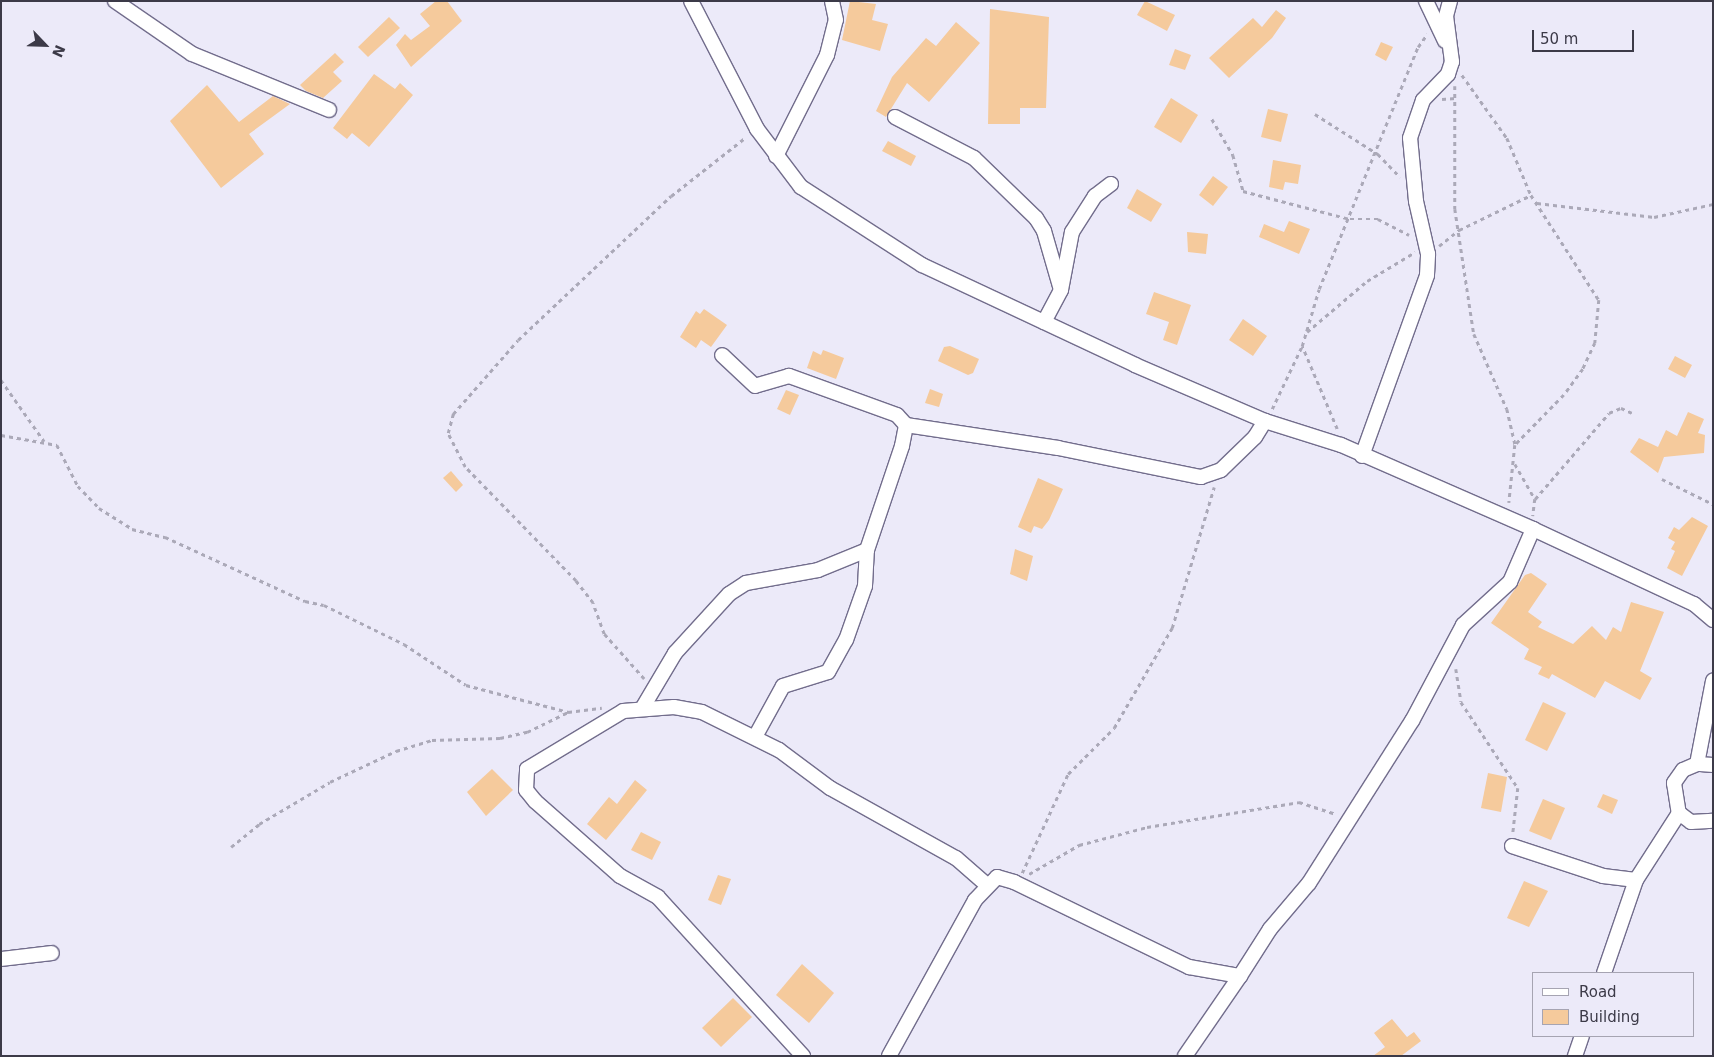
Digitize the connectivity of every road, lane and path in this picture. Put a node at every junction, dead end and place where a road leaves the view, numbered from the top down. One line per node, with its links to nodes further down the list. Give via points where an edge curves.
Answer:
1 (115, 1): 9 (street, via 192,54)
2 (691, 1): 13 (street)
3 (832, 1): 15 (street, via 836,20 827,55)
4 (1426, 1): 6 (street)
5 (1450, 1): 7 (street, via 1446,16)
6 (1436, 23): 7 (street); 14 (path, via 1418,47)
7 (1448, 46): 8 (street)
8 (1452, 62): 18 (path, via 1506,138); 22 (path); 23 (street, via 1419,108 1410,138 1416,201)
9 (329, 110)
10 (1315, 114): 14 (path)
11 (895, 117): 24 (street, via 974,158 1036,218 1044,231)
12 (1212, 119): 21 (path, via 1233,155 1243,191)
13 (757, 129): 15 (street); 49 (path, via 671,196 518,340 453,414 448,432 465,467 576,581 593,603 604,634)
14 (1378, 154): 16 (path); 21 (path)
15 (776, 156): 25 (street, via 800,187 832,210 922,265)
16 (1402, 180)
17 (1111, 184): 24 (street, via 1095,196 1072,232)
18 (1532, 195): 19 (path); 22 (path)
19 (1537, 203): 20 (path, via 1654,217); 36 (path, via 1599,300 1601,316 1583,369 1564,396)
20 (1713, 204)
21 (1350, 219): 23 (path, via 1378,219); 26 (path)
22 (1459, 230): 23 (path); 36 (path, via 1474,334 1507,409)
23 (1428, 249): 26 (path, via 1366,281); 37 (street, via 1422,293)
24 (1061, 290): 25 (street)
25 (1044, 322): 31 (street)
26 (1306, 333): 27 (path)
27 (1302, 346): 31 (path); 35 (path)
28 (722, 355): 32 (street, via 756,386 789,376 896,415)
29 (1, 380): 34 (path)
30 (1632, 413): 41 (path, via 1621,408 1609,413)
31 (1266, 421): 35 (street); 39 (street, via 1255,437)
32 (906, 425): 39 (street, via 1058,448 1184,476 1201,477); 45 (street)
33 (1, 435): 34 (path)
34 (44, 440): 52 (path, via 56,445 78,486 99,508 132,529 165,537 305,601 324,605 404,644 466,685)
35 (1341, 445): 37 (street)
36 (1515, 446): 38 (path)
37 (1362, 456): 43 (street)
38 (1514, 463): 41 (path); 43 (path)
39 (1221, 470): 57 (path, via 1203,515 1172,628 1114,728 1068,774 1020,877 1044,868 1079,845 1147,827 1299,802)
40 (1662, 479): 42 (path)
41 (1535, 499): 44 (path)
42 (1713, 504)
43 (1507, 518): 44 (street)
44 (1533, 529): 46 (street, via 1694,604); 47 (street, via 1510,582 1463,625)
45 (867, 550): 49 (street, via 818,570 746,583 700,624); 53 (street, via 865,586 846,640 828,672 783,686)
46 (1713, 620)
47 (1451, 648): 57 (street, via 1412,721); 59 (path, via 1461,702 1518,788)
48 (1713, 681): 54 (street)
49 (652, 687): 50 (street)
50 (643, 707): 51 (street); 53 (street, via 702,712)
51 (623, 711): 52 (path, via 593,707); 68 (street, via 527,769 526,790 620,876 658,897)
52 (568, 712): 60 (path, via 527,732 500,738 432,740 396,750 330,782 259,824)
53 (755, 737): 62 (street, via 830,788 956,858)
54 (1697, 764): 55 (street); 56 (street, via 1683,770 1674,783)
55 (1713, 765)
56 (1679, 813): 58 (street, via 1692,822); 61 (street)
57 (1350, 818): 66 (street, via 1309,883 1270,929)
58 (1713, 821)
59 (1512, 846): 61 (street, via 1603,876)
60 (231, 847)
61 (1636, 880): 65 (street)
62 (987, 884): 66 (street, via 997,877 1014,882 1190,967); 69 (street)
63 (52, 953): 64 (street)
64 (1, 959)
65 (1604, 972)
66 (1240, 976): 70 (street)
67 (1582, 1037): 71 (street)
68 (803, 1056)
69 (889, 1056)
70 (1185, 1056)
71 (1575, 1056)

